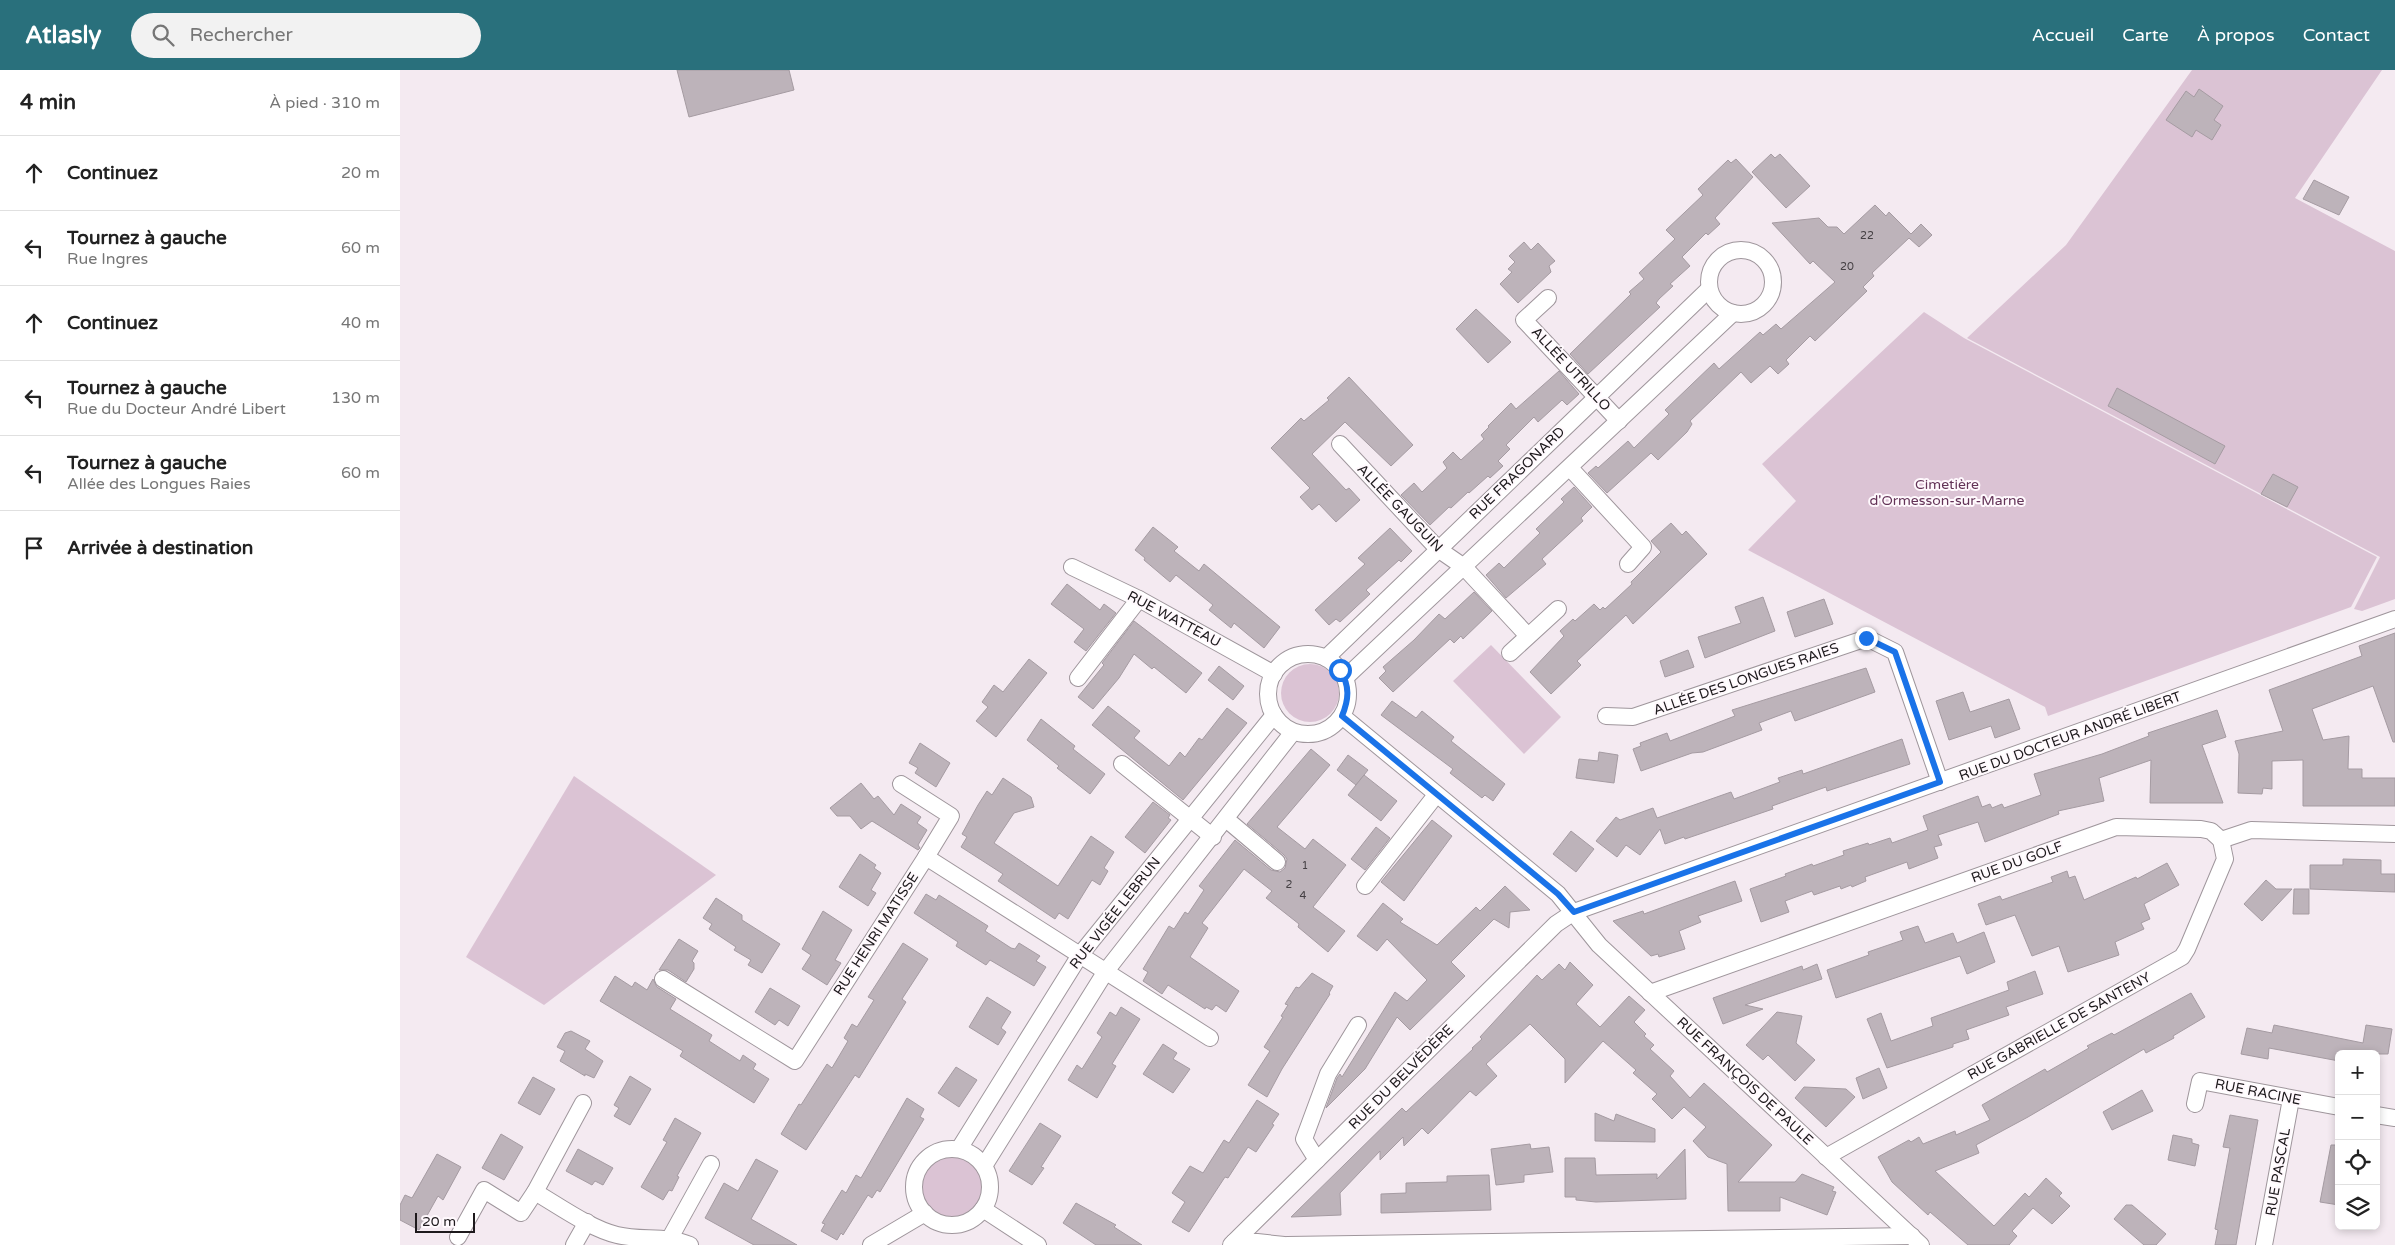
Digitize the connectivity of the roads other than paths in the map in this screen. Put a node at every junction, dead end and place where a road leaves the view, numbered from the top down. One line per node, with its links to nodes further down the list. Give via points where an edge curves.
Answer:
1 (1709, 289): 3 (street, via 1714,300); 3 (street, via 1709,276 1714,264 1732,251 1747,250 1768,264 1773,277 1770,298 1760,308 1748,313); 4 (street, RUE FRAGONARD)
2 (1548, 298): 4 (street, ALLÉE UTRILLO, via 1524,320)
3 (1733, 313): 5 (street)
4 (1597, 397): 5 (street, ALLÉE UTRILLO); 8 (street, RUE FRAGONARD)
5 (1619, 421): 7 (street)
6 (1340, 444): 8 (street, ALLÉE GAUGUIN)
7 (1570, 468): 9 (street, via 1644,547); 11 (street)
8 (1438, 549): 11 (street, ALLÉE GAUGUIN); 17 (street, RUE FRAGONARD)
9 (1628, 564)
10 (1072, 567): 12 (street, RUE WATTEAU)
11 (1464, 567): 15 (street, ALLÉE GAUGUIN); 20 (street)
12 (1139, 599): 18 (street, RUE WATTEAU); 19 (street)
13 (1558, 609): 15 (street)
14 (2395, 619): 26 (street, RUE DU DOCTEUR ANDRÉ LIBERT)
15 (1528, 636): 16 (street)
16 (1510, 653)
17 (1326, 658): 18 (street, via 1308,655 1291,658); 20 (street)
18 (1274, 674): 21 (street, via 1268,695)
19 (1078, 678)
20 (1345, 678): 22 (street, via 1347,704)
21 (1274, 716): 24 (street); 29 (street, RUE VIGÉE LEBRUN)
22 (1342, 716): 24 (street, via 1333,727 1321,733 1307,735); 28 (street, RUE FRANÇOIS DE PAULE)
23 (1606, 716): 26 (street, ALLÉE DES LONGUES RAIES, via 1633,717 1866,638 1895,652)
24 (1294, 732): 30 (street, RUE VIGÉE LEBRUN)
25 (1122, 764): 29 (street)
26 (1940, 782): 37 (street, RUE DU DOCTEUR ANDRÉ LIBERT)
27 (900, 784): 34 (street, via 951,816)
28 (1436, 795): 36 (street); 37 (street, RUE FRANÇOIS DE PAULE, via 1558,894)
29 (1190, 818): 32 (street); 38 (street, RUE VIGÉE LEBRUN)
30 (1226, 819): 32 (street, RUE VIGÉE LEBRUN); 35 (street)
31 (2395, 834): 33 (street, via 2251,830)
32 (1212, 837): 39 (street, RUE VIGÉE LEBRUN)
33 (2221, 840): 41 (street, RUE DU GOLF, via 2211,831 2201,829 2116,826); 51 (street, RUE GABRIELLE DE SANTENY, via 2225,859 2182,957)
34 (926, 857): 38 (street, RUE HENRI MATISSE); 40 (street, RUE HENRI MATISSE, via 795,1061)
35 (1277, 862)
36 (1365, 886)
37 (1574, 912): 41 (street, RUE FRANÇOIS DE PAULE, via 1599,945); 52 (street, RUE DU BELVÉDÈRE, via 1556,924)
38 (1080, 955): 39 (street, RUE HENRI MATISSE); 50 (street, RUE VIGÉE LEBRUN)
39 (1106, 971): 43 (street, RUE HENRI MATISSE); 54 (street, RUE VIGÉE LEBRUN)
40 (663, 979)
41 (1650, 993): 51 (street, RUE FRANÇOIS DE PAULE)
42 (1358, 1025): 52 (street, via 1328,1074 1304,1139)
43 (1210, 1038)
44 (2292, 1098): 46 (street, RUE RACINE, via 2200,1081); 47 (street, RUE RACINE); 69 (street, RUE PASCAL)
45 (583, 1103): 55 (street)
46 (2195, 1104)
47 (2335, 1107)
48 (2380, 1116): 49 (street)
49 (2395, 1118)
50 (959, 1149): 54 (street, via 974,1155); 57 (street, via 939,1151 928,1156 919,1166 914,1187 916,1200)
51 (1826, 1157): 61 (street, RUE FRANÇOIS DE PAULE)
52 (1317, 1160): 63 (street, RUE DU BELVÉDÈRE)
53 (711, 1164): 60 (street)
54 (984, 1166): 56 (street, via 990,1193)
55 (535, 1192): 58 (street); 59 (street, via 521,1213 484,1190)
56 (983, 1209): 57 (street, via 967,1222 954,1225 935,1221); 67 (street)
57 (925, 1213): 66 (street)
58 (587, 1222): 60 (street, via 616,1235); 64 (street)
59 (458, 1237)
60 (670, 1238): 65 (street)
61 (1917, 1240): 62 (street)
62 (1658, 1242): 68 (street)
63 (1232, 1244): 68 (street)
64 (574, 1245)
65 (690, 1245)
66 (871, 1245)
67 (1038, 1245)
68 (1286, 1245)
69 (2264, 1245)

